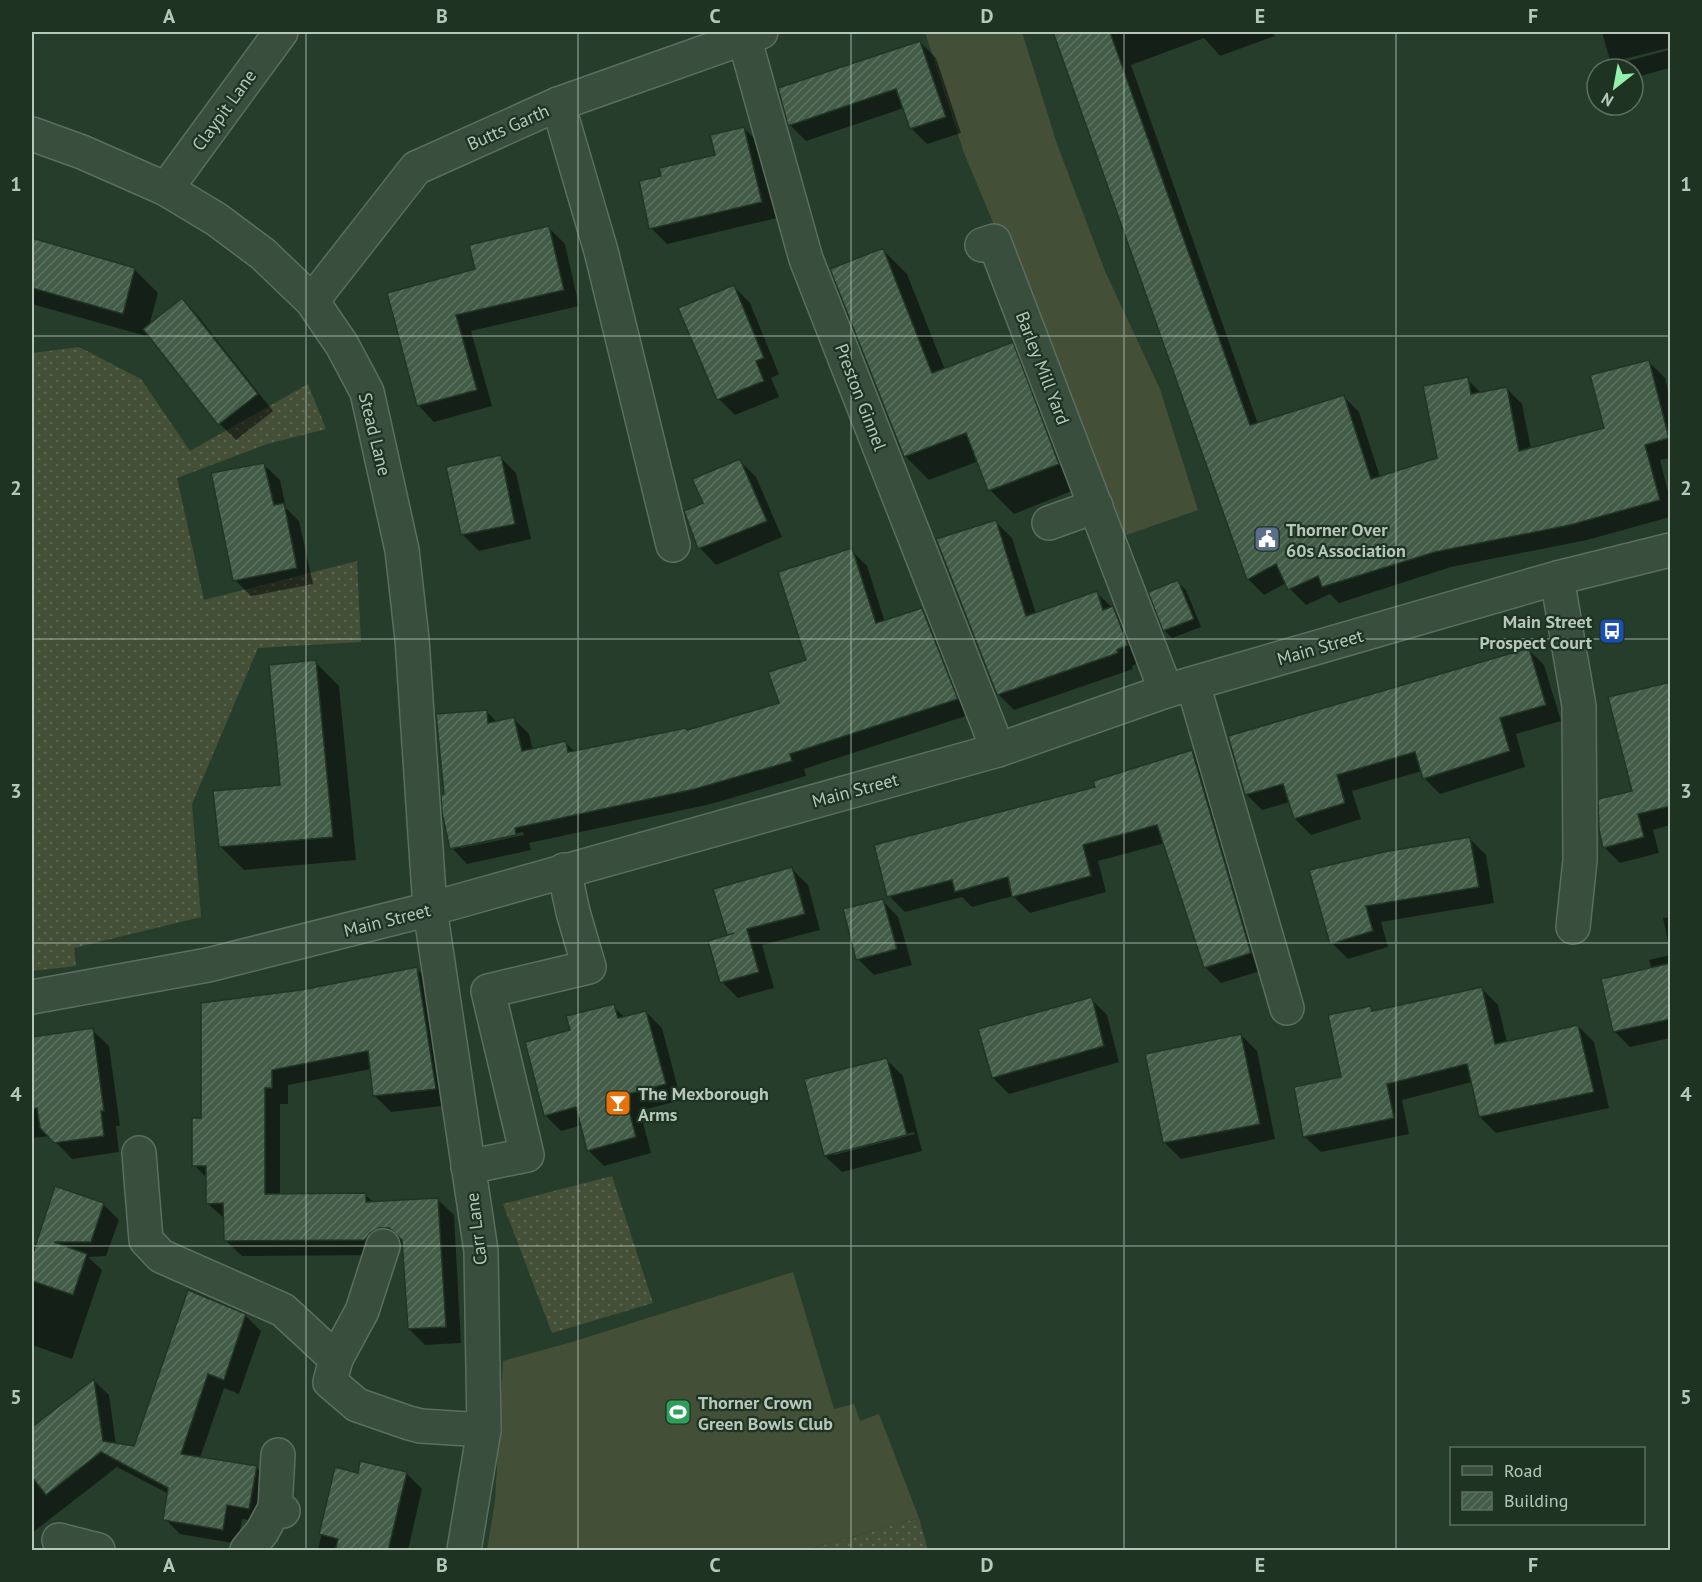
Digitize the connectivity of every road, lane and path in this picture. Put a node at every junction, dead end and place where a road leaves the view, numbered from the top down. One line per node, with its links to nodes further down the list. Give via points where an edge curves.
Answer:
1 (281, 32): 5 (street, Claypit Lane)
2 (752, 34): 3 (street, Butts Garth); 14 (street, Preston Ginnel, via 806,259)
3 (558, 104): 7 (street, Butts Garth, via 416,168); 10 (street, via 601,251)
4 (32, 134): 5 (street, Stead Lane)
5 (166, 189): 7 (street, Stead Lane, via 263,254)
6 (982, 245): 8 (street, Barley Mill Yard, via 994,241)
7 (312, 301): 16 (street, Stead Lane, via 367,392 402,550 412,639)
8 (1096, 506): 9 (street); 13 (street, Barley Mill Yard)
9 (1049, 523)
10 (673, 545)
11 (1671, 550): 12 (street, Main Street)
12 (1557, 578): 13 (street, Main Street); 17 (street, via 1579,706 1580,860)
13 (1179, 687): 14 (street, Main Street); 19 (street, Barley Mill Yard)
14 (998, 750): 15 (street, Main Street)
15 (564, 870): 16 (street, Main Street); 21 (street, via 589,967 488,991 527,1155)
16 (430, 909): 18 (street, Main Street, via 208,965); 21 (street, Carr Lane)
17 (1573, 927)
18 (32, 998)
19 (1287, 1008)
20 (140, 1153): 23 (street, via 146,1240 161,1256 283,1310)
21 (468, 1167): 24 (street, Carr Lane, via 481,1251)
22 (382, 1246): 23 (street, via 362,1311)
23 (336, 1359): 24 (street, via 330,1382 357,1405 422,1426)
24 (484, 1430): 27 (street, Carr Lane)
25 (278, 1455): 26 (street, via 279,1509)
26 (247, 1551)
27 (464, 1551)

